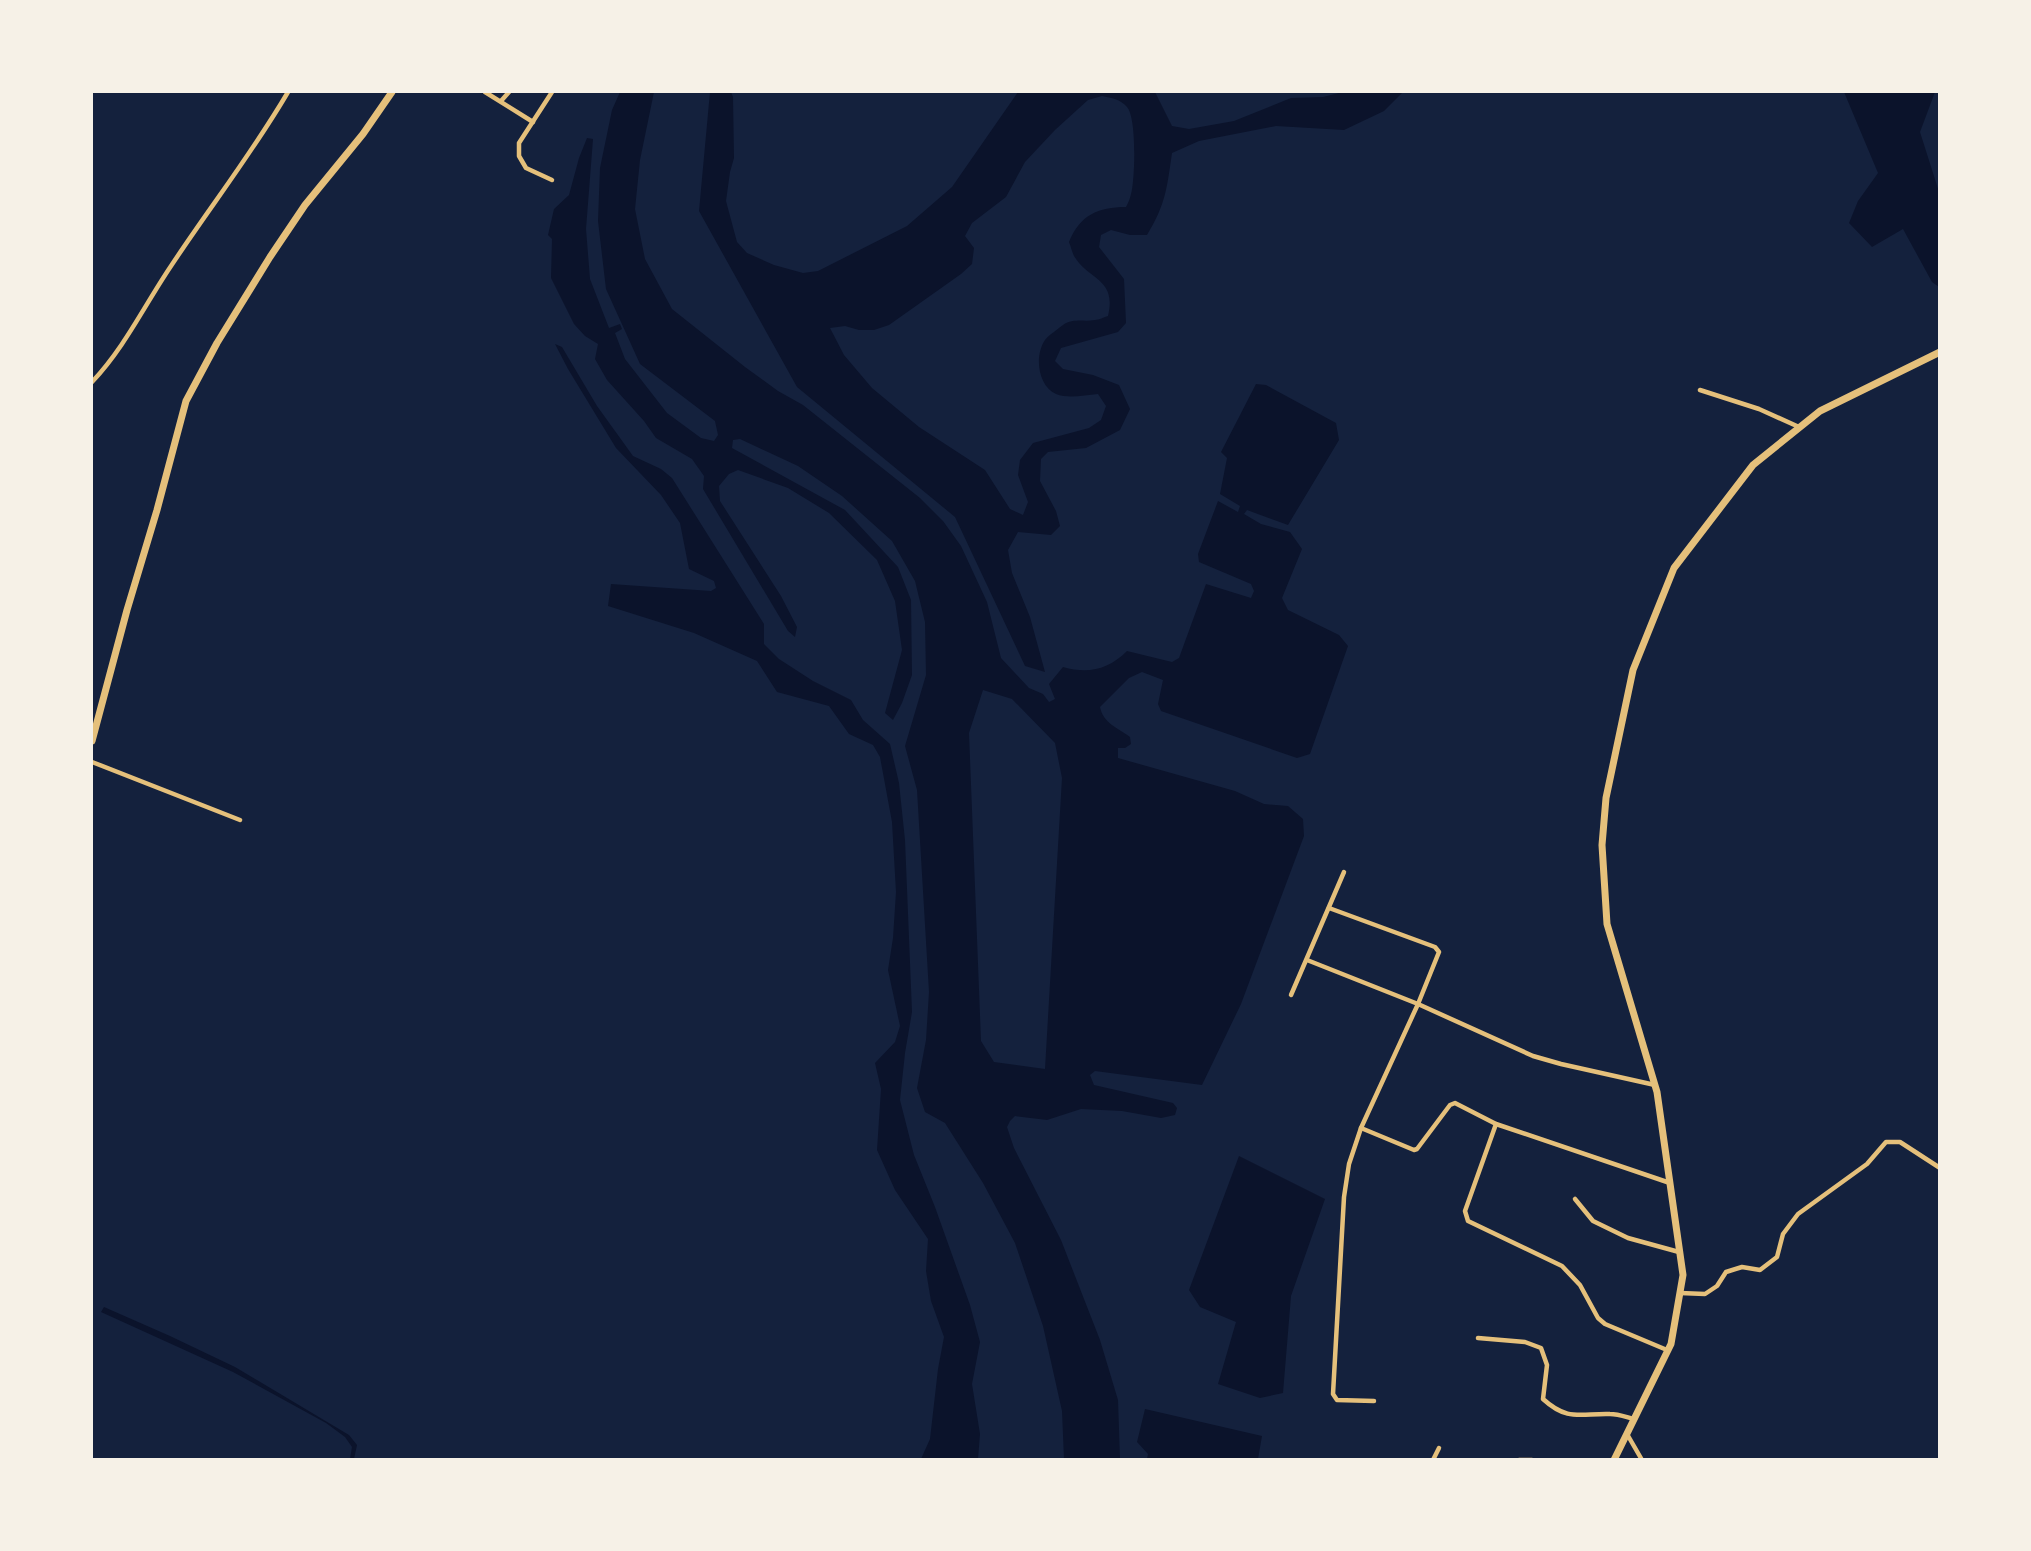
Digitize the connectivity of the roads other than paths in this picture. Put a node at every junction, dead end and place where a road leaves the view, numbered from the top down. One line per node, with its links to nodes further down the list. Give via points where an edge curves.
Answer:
1 (288, 92): 10 (street, via 126,340)
2 (392, 92): 13 (main road, via 276,248 186,401)
3 (485, 92): 6 (street)
4 (509, 92): 6 (street)
5 (552, 92): 7 (street)
6 (501, 101): 7 (street)
7 (532, 122): 8 (street, via 519,144 519,156 525,168)
8 (552, 180)
9 (1940, 352): 12 (main road, via 1820,411)
10 (92, 382)
11 (1700, 390): 12 (street)
12 (1799, 428): 21 (main road, via 1753,465 1674,568 1630,682 1606,798 1603,856 1607,924)
13 (92, 741)
14 (92, 762): 15 (street)
15 (240, 820)
16 (1344, 872): 17 (street)
17 (1329, 908): 18 (street); 20 (street, via 1438,949)
18 (1307, 960): 19 (street); 20 (street)
19 (1291, 995)
20 (1418, 1004): 21 (street, via 1533,1056); 23 (street)
21 (1655, 1084): 25 (main road)
22 (1496, 1124): 23 (street, via 1455,1103 1419,1149 1414,1150); 25 (street); 30 (street, via 1465,1211 1468,1221 1562,1266 1580,1285 1605,1324)
23 (1361, 1128): 31 (street, via 1344,1197 1333,1394 1337,1400)
24 (1940, 1168): 28 (street, via 1900,1142 1886,1142 1868,1164 1798,1214 1783,1234 1777,1257 1760,1270 1742,1267 1726,1272 1717,1286 1705,1294)
25 (1670, 1183): 27 (main road)
26 (1575, 1199): 27 (street, via 1593,1221 1628,1238)
27 (1680, 1252): 28 (main road)
28 (1680, 1293): 30 (main road)
29 (1478, 1338): 32 (street, via 1525,1342 1541,1348 1547,1365 1543,1400 1552,1408 1576,1416 1611,1414)
30 (1667, 1350): 32 (main road)
31 (1374, 1401)
32 (1634, 1419): 33 (main road)
33 (1627, 1434): 38 (main road); 39 (street)
34 (1439, 1448): 35 (street)
35 (1434, 1460)
36 (1519, 1460): 37 (street)
37 (1532, 1460)
38 (1614, 1460)
39 (1642, 1460)

